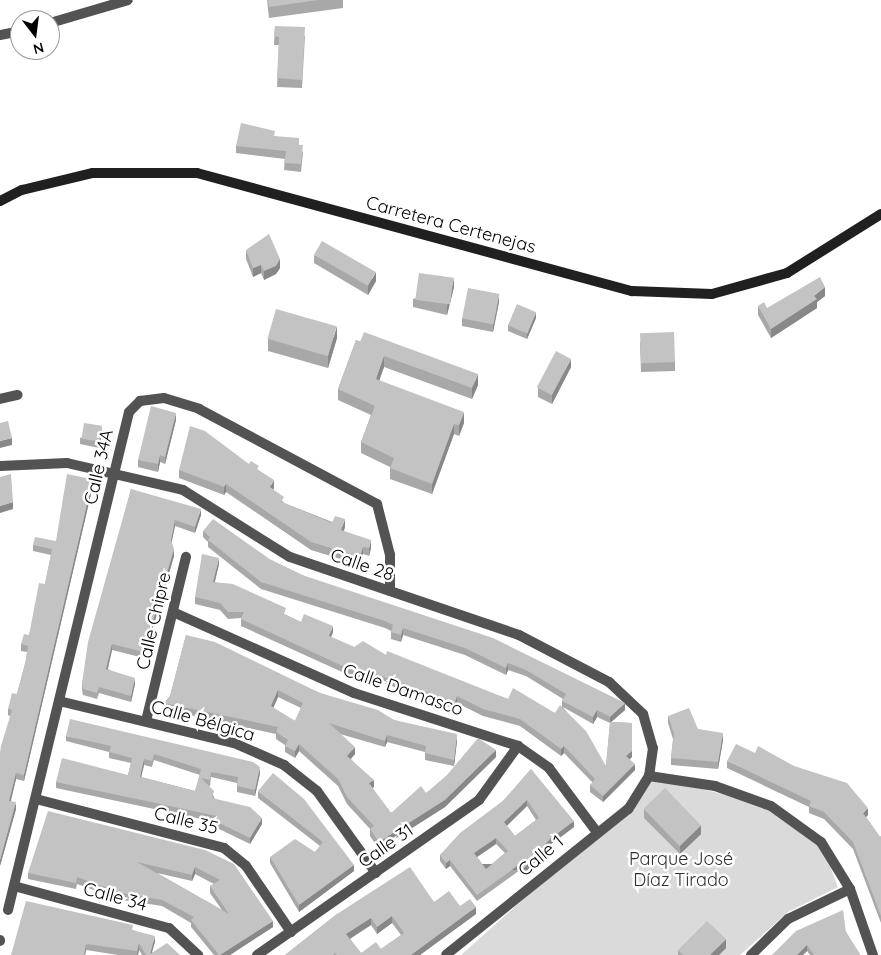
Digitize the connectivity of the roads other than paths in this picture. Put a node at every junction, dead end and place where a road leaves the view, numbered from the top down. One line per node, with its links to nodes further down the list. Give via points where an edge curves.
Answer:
1 (128, 0): 2 (street)
2 (60, 19)
3 (0, 201): 4 (main road, Carretera Certenejas, via 22,190 94,173 197,173 632,291 712,294 787,273)
4 (881, 214)
5 (18, 395): 6 (street)
6 (0, 399)
7 (0, 466): 8 (street, Calle 28, via 67,463)
8 (115, 472): 10 (street, Calle 28, via 183,490 290,557); 10 (street, Calle 34A, via 129,412 140,401 164,398 199,409 377,504 388,548); 12 (street, Calle 34A)
9 (186, 557): 11 (street, Calle Chipre)
10 (390, 592): 15 (street, Calle 28, via 519,636 609,682 643,714 652,748)
11 (173, 612): 13 (street, Calle Chipre); 14 (street, Calle Damasco, via 354,693)
12 (59, 701): 13 (street, Calle Bélgica); 16 (street, Calle 34A)
13 (146, 721): 18 (street, Calle Bélgica, via 234,743 284,765 317,791)
14 (518, 746): 17 (street, Calle Damasco, via 550,768); 18 (street, Calle 31, via 478,800)
15 (649, 776): 17 (street, Calle 1, via 628,809); 20 (street, via 715,786 771,806 821,842)
16 (36, 800): 19 (street, Calle 34A); 22 (street, Calle 35, via 224,848 246,866)
17 (596, 831): 25 (street, Calle 1)
18 (376, 873): 22 (street, Calle 31)
19 (14, 886): 21 (street, Calle 34A); 23 (street, Calle 34, via 169,928)
20 (850, 889): 26 (street, via 788,918); 27 (street)
21 (8, 910)
22 (291, 932): 24 (street, Calle 31)
23 (198, 955)
24 (257, 955)
25 (446, 955)
26 (751, 955)
27 (873, 955)

